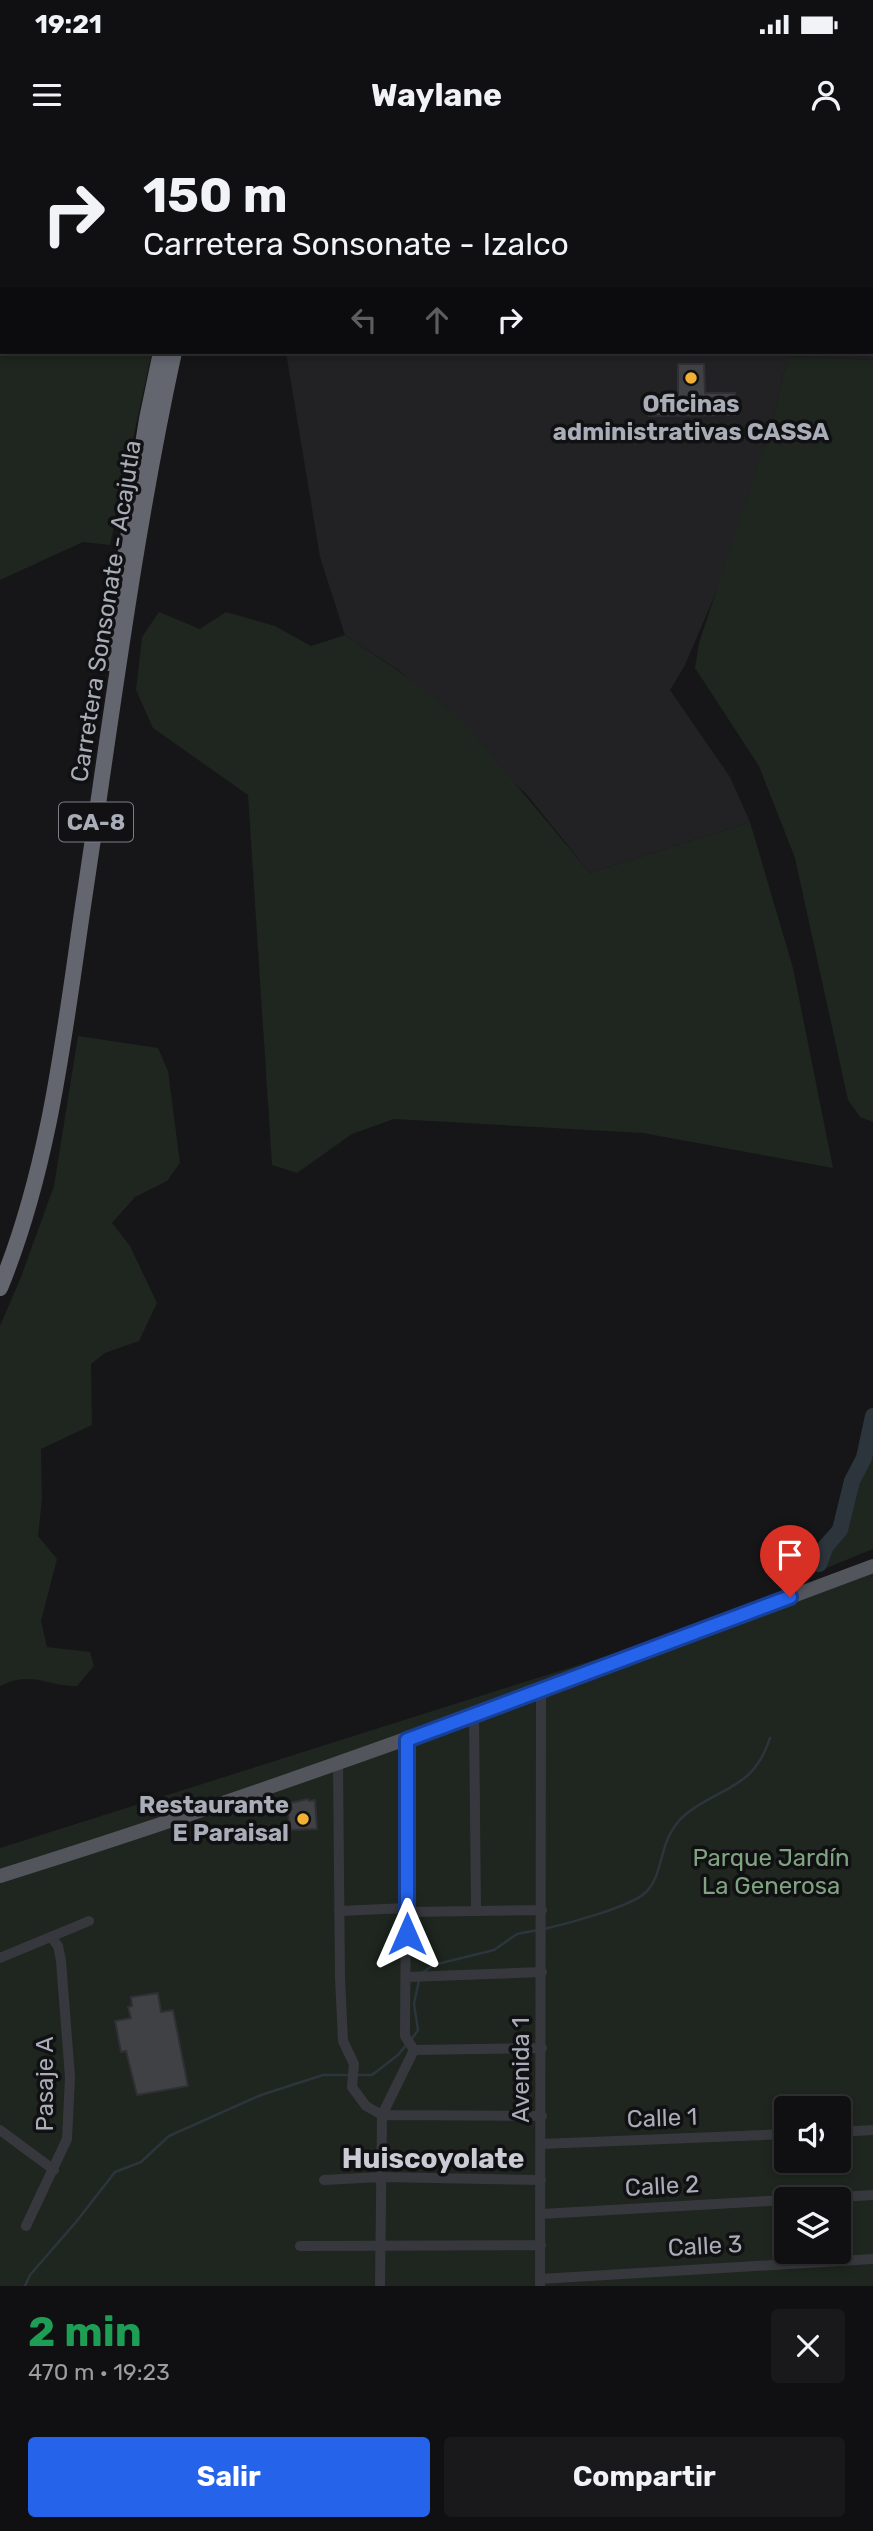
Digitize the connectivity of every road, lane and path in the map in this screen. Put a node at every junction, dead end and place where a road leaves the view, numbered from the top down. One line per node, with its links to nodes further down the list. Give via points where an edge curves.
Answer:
1 (161, 354): 3 (highway, CA-8, via 118,601 48,1073 25,1188)
2 (173, 354): 4 (highway, Carretera Sonsonate - Acajutla / CA-8, via 122,644 50,1120 24,1222)
3 (0, 1261)
4 (0, 1288)
5 (873, 1566): 6 (main road)
6 (541, 1690): 7 (main road); 14 (street, Avenida 1)
7 (474, 1714): 8 (main road); 13 (street)
8 (407, 1740): 9 (main road); 12 (street)
9 (338, 1764): 10 (main road); 11 (street)
10 (0, 1876)
11 (339, 1910): 12 (street); 22 (street, via 343,2041 354,2064 352,2087 366,2106)
12 (407, 1910): 13 (street); 19 (street)
13 (477, 1910): 14 (street)
14 (542, 1915): 18 (street, Avenida 1)
15 (89, 1921): 16 (street)
16 (51, 1937): 17 (street); 29 (street, Pasaje A, via 61,1961 70,2077 67,2139)
17 (0, 1958)
18 (542, 1972): 19 (street); 21 (street, Avenida 1)
19 (416, 1976): 20 (street, via 405,2036)
20 (413, 2048): 21 (street); 22 (street)
21 (542, 2048): 23 (street, Avenida 1)
22 (382, 2115): 23 (street); 30 (street)
23 (542, 2116): 28 (street, Avenida 1)
24 (0, 2130): 29 (street)
25 (873, 2130): 26 (street)
26 (851, 2131)
27 (774, 2134): 28 (street, Calle 1)
28 (541, 2144): 32 (street, Avenida 1)
29 (54, 2170): 37 (street, Pasaje A)
30 (381, 2177): 31 (street); 32 (street); 40 (street)
31 (324, 2180)
32 (541, 2180): 36 (street, Avenida 1)
33 (873, 2195): 34 (street)
34 (851, 2196)
35 (774, 2201): 36 (street, Calle 2)
36 (541, 2214): 38 (street, Avenida 1)
37 (26, 2225)
38 (541, 2245): 40 (street); 42 (street, Avenida 1)
39 (300, 2246): 40 (street)
40 (381, 2247): 43 (street)
41 (873, 2259): 42 (street, Calle 3, via 578,2274)
42 (540, 2283)
43 (380, 2286)

